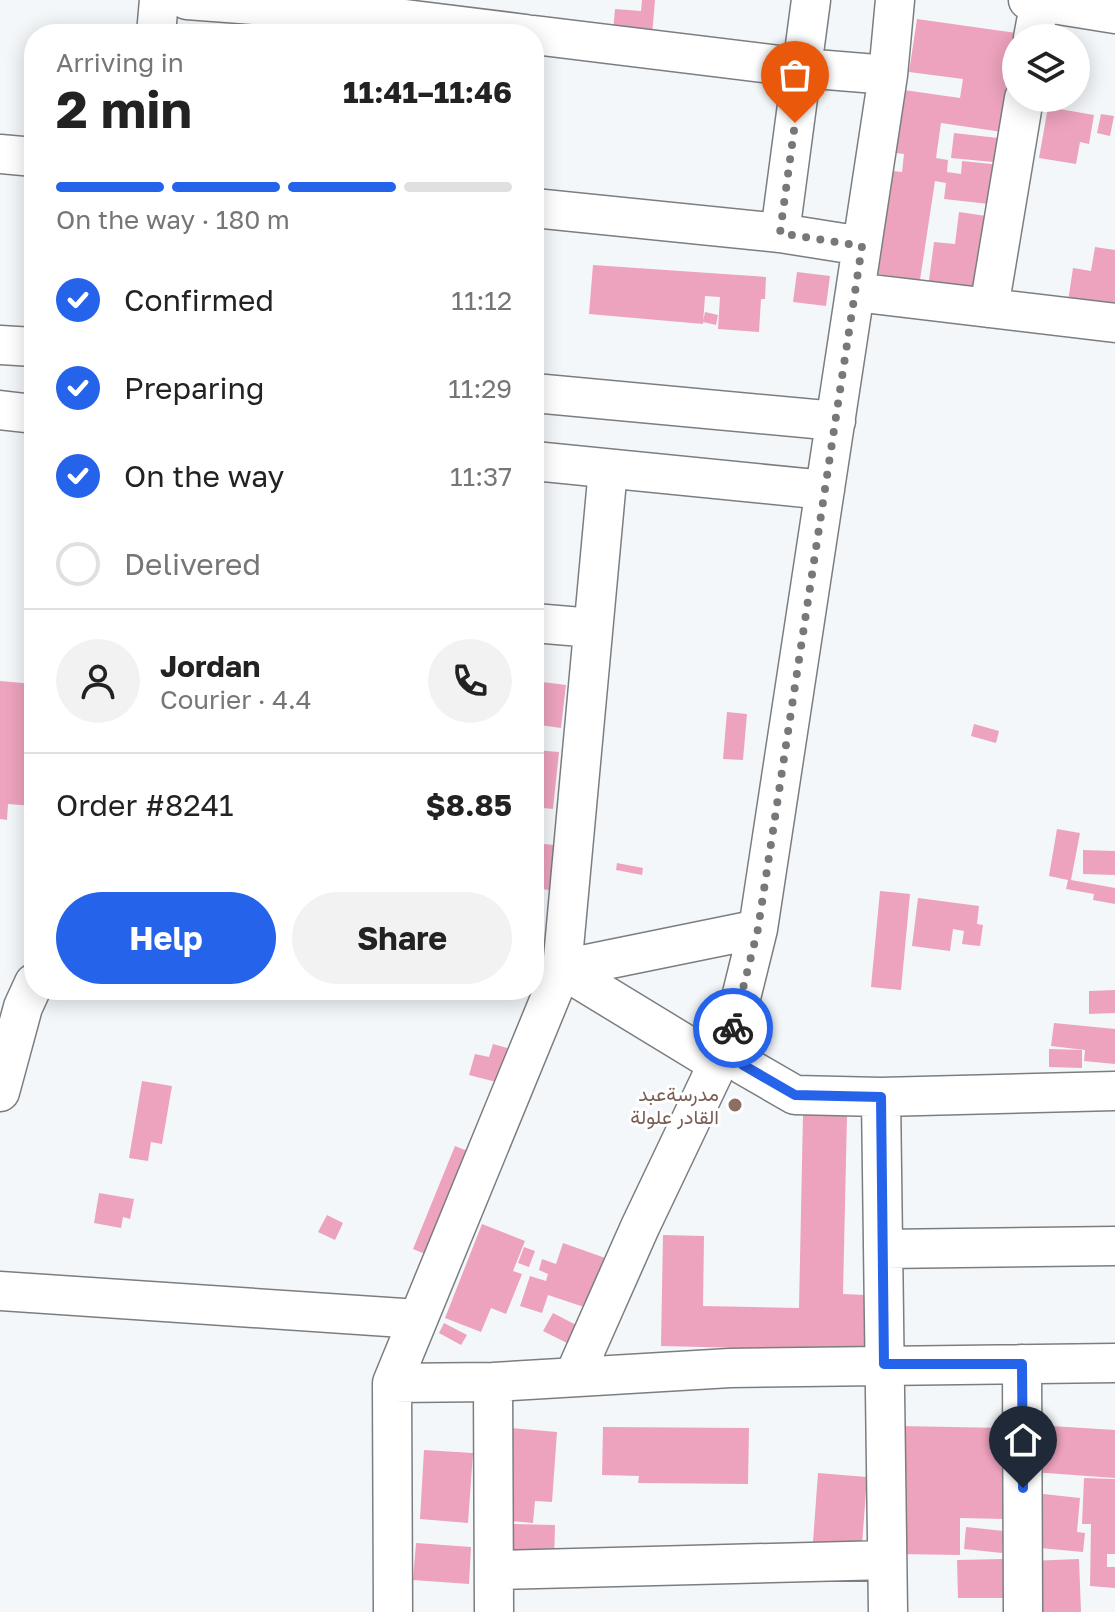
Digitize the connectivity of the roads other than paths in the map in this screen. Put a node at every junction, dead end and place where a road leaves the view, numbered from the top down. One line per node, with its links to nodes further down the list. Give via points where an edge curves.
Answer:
1 (159, 0): 7 (street)
2 (187, 0): 8 (street)
3 (811, 0): 10 (street)
4 (895, 0): 11 (street)
5 (1035, 10): 6 (street)
6 (1115, 14)
7 (157, 24)
8 (445, 24)
9 (544, 36): 10 (street)
10 (803, 68): 11 (street); 16 (street)
11 (888, 75): 17 (street)
12 (1022, 112): 19 (street)
13 (0, 154): 14 (street)
14 (24, 156)
15 (544, 209): 16 (street)
16 (780, 233): 17 (street)
17 (862, 246): 18 (street)
18 (855, 292): 19 (street); 26 (street)
19 (989, 308): 20 (street)
20 (1115, 323)
21 (0, 345): 22 (street)
22 (24, 346)
23 (544, 394): 26 (street)
24 (0, 410): 25 (street)
25 (24, 413)
26 (836, 421): 29 (street)
27 (544, 462): 28 (street)
28 (608, 469): 29 (street); 31 (street)
29 (825, 490): 32 (street)
30 (544, 624): 31 (street)
31 (593, 628): 33 (street)
32 (758, 929): 33 (street); 36 (street)
33 (548, 967): 36 (street)
34 (26, 1000): 38 (street)
35 (536, 1000): 43 (street)
36 (725, 1049): 39 (street, via 795,1095); 47 (street)
37 (1115, 1091): 39 (street)
38 (0, 1092)
39 (881, 1097): 41 (street)
40 (1115, 1246): 41 (street)
41 (884, 1249): 45 (street)
42 (0, 1291): 43 (street)
43 (418, 1319): 49 (street)
44 (1115, 1363): 46 (street)
45 (884, 1364): 46 (street); 47 (street); 50 (street)
46 (1022, 1364): 55 (street)
47 (574, 1376): 48 (street)
48 (493, 1382): 49 (street); 51 (street)
49 (392, 1383): 52 (street)
50 (887, 1560): 51 (street); 54 (street)
51 (494, 1570): 53 (street)
52 (393, 1612)
53 (494, 1612)
54 (888, 1612)
55 (1023, 1612)

